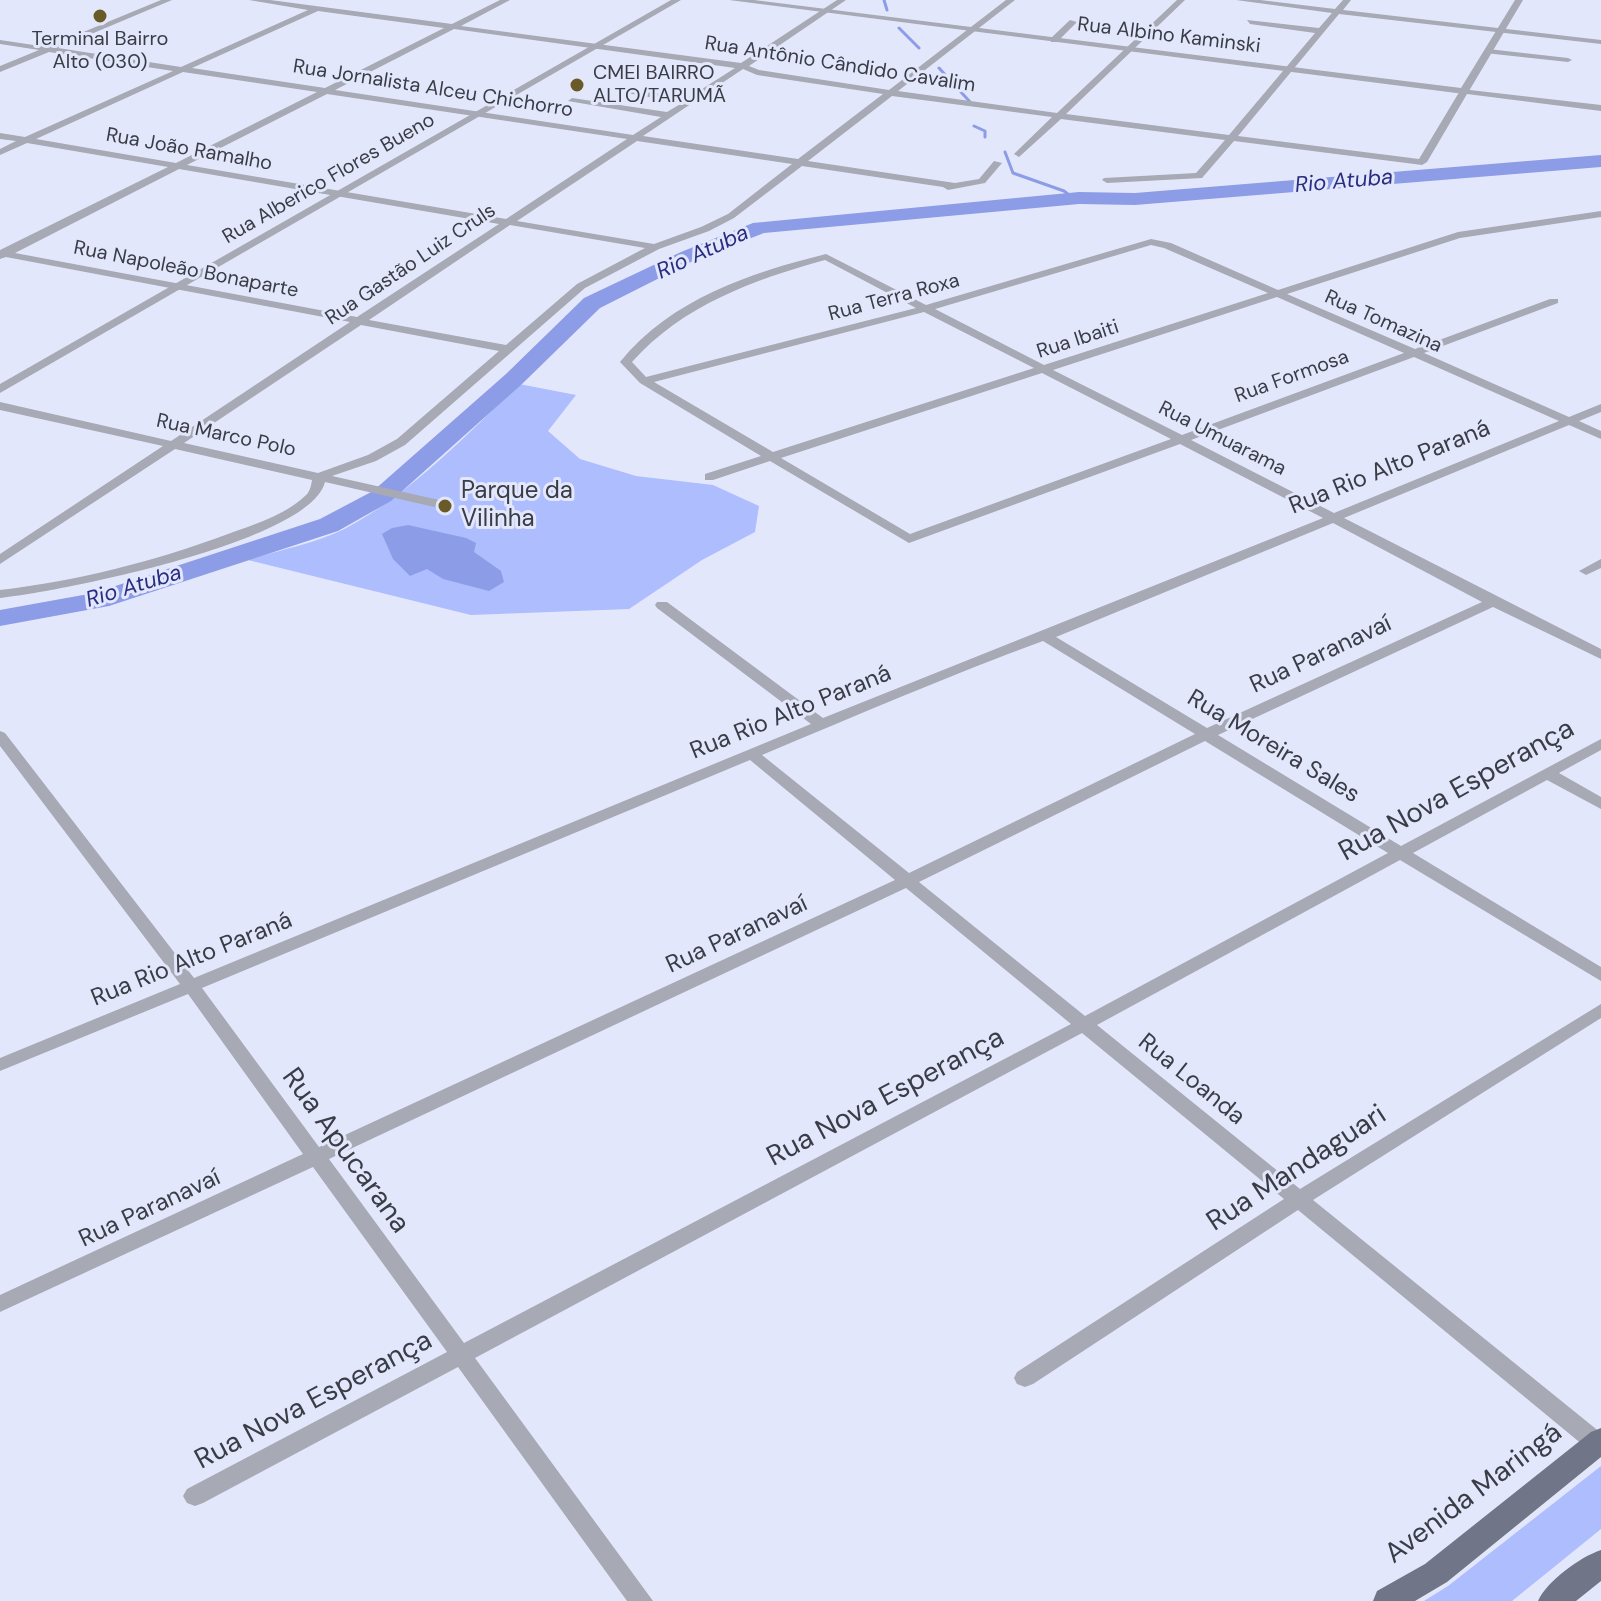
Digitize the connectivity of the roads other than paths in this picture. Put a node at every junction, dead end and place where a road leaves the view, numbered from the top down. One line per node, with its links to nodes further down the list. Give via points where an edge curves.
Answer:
1 (168, 0): 26 (street)
2 (253, 0): 13 (street, Rua Antônio Cândido Cavalim)
3 (336, 0): 13 (street)
4 (506, 0): 18 (street)
5 (677, 0): 25 (street, Rua Alberico Flores Bueno)
6 (733, 0): 14 (street, Rua Albino Kaminski)
7 (842, 0): 14 (street, Rua Gastão Luiz Cruls)
8 (1011, 0): 19 (street)
9 (1181, 0): 27 (street)
10 (1240, 0): 15 (street)
11 (1347, 0): 15 (street)
12 (1519, 0): 20 (street)
13 (317, 9): 18 (street, Rua Antônio Cândido Cavalim); 33 (street)
14 (825, 11): 19 (street, Rua Albino Kaminski); 30 (street, Rua Gastão Luiz Cruls)
15 (1338, 11): 20 (street); 21 (street)
16 (1073, 22): 22 (street)
17 (1250, 22): 21 (street)
18 (452, 27): 25 (street, Rua Antônio Cândido Cavalim); 34 (street)
19 (972, 30): 22 (street, Rua Albino Kaminski); 37 (street)
20 (1501, 30): 24 (street); 28 (street)
21 (1321, 31): 32 (street)
22 (1054, 40): 27 (street, Rua Albino Kaminski)
23 (0, 42): 26 (street, Rua Jornalista Alceu Chichorro)
24 (1601, 42)
25 (596, 46): 30 (street, Rua Antônio Cândido Cavalim); 41 (street, Rua Alberico Flores Bueno)
26 (47, 49): 31 (street); 33 (street, Rua Jornalista Alceu Chichorro)
27 (1129, 49): 32 (street, Rua Albino Kaminski); 43 (street)
28 (1488, 51): 29 (street); 36 (street)
29 (1568, 60)
30 (742, 66): 37 (street, Rua Antônio Cândido Cavalim); 39 (street, Rua Gastão Luiz Cruls)
31 (0, 69)
32 (1289, 69): 36 (street, Rua Albino Kaminski); 46 (street)
33 (183, 70): 34 (street, Rua Jornalista Alceu Chichorro); 47 (street)
34 (325, 91): 41 (street, Rua Jornalista Alceu Chichorro); 52 (street)
35 (620, 91): 39 (street)
36 (1464, 91): 40 (street, Rua Albino Kaminski); 46 (street, Rua Antônio Cândido Cavalim, via 1422,162)
37 (894, 92): 43 (street, Rua Antônio Cândido Cavalim); 50 (street)
38 (572, 101): 42 (street)
39 (689, 101): 42 (street, Rua Gastão Luiz Cruls)
40 (1601, 108)
41 (478, 114): 45 (street, Rua Jornalista Alceu Chichorro); 56 (street, Rua Alberico Flores Bueno)
42 (668, 115): 45 (street, Rua Gastão Luiz Cruls)
43 (1060, 115): 46 (street, Rua Antônio Cândido Cavalim); 49 (street)
44 (0, 136): 47 (street, Rua João Ramalho)
45 (634, 138): 50 (street, Rua Jornalista Alceu Chichorro); 58 (street, Rua Gastão Luiz Cruls)
46 (1231, 139): 53 (street, via 1199,176)
47 (26, 141): 48 (street); 52 (street, Rua João Ramalho)
48 (0, 152)
49 (1019, 154)
50 (800, 163): 54 (street, Rua Jornalista Alceu Chichorro); 60 (street, via 725,220)
51 (997, 163): 54 (street, via 982,181)
52 (177, 166): 56 (street, Rua João Ramalho); 61 (street)
53 (1107, 180)
54 (956, 186): 55 (street)
55 (921, 191)
56 (340, 194): 58 (street, Rua João Ramalho); 62 (street, Rua Alberico Flores Bueno)
57 (1601, 214): 63 (street, Rua Ibaiti, via 1458,235)
58 (507, 222): 60 (street, Rua João Ramalho); 66 (street, Rua Gastão Luiz Cruls)
59 (1151, 242): 63 (street, Rua Tomazina); 65 (street, Rua Terra Roxa)
60 (655, 247): 67 (street, via 581,286)
61 (1, 254): 62 (street, Rua Napoleão Bonaparte)
62 (178, 287): 66 (street, Rua Napoleão Bonaparte); 71 (street, Rua Alberico Flores Bueno)
63 (1278, 295): 68 (street, Rua Tomazina); 69 (street, Rua Ibaiti)
64 (1554, 301): 68 (street, Rua Formosa)
65 (926, 309): 69 (street, Rua Umuarama); 70 (street, Rua Terra Roxa); 70 (street, Rua Umuarama, via 826,257 699,302 642,339 626,362)
66 (358, 321): 67 (street, Rua Napoleão Bonaparte); 77 (street, Rua Gastão Luiz Cruls)
67 (507, 349): 79 (street, via 389,450)
68 (1413, 354): 74 (street, Rua Tomazina); 76 (street, Rua Formosa)
69 (1044, 370): 76 (street, Rua Umuarama); 78 (street, Rua Ibaiti)
70 (644, 381): 78 (street)
71 (0, 389)
72 (0, 406): 77 (street, Rua Marco Polo)
73 (1601, 408): 74 (street, Rua Rio Alto Paraná)
74 (1567, 421): 75 (street, Rua Tomazina); 82 (street, Rua Rio Alto Paraná)
75 (1601, 435)
76 (1180, 439): 78 (street, Rua Formosa, via 909,539); 82 (street, Rua Umuarama)
77 (173, 445): 79 (street, Rua Marco Polo); 83 (street, Rua Gastão Luiz Cruls)
78 (771, 458): 80 (street, Rua Ibaiti)
79 (319, 477): 81 (street, Rua Marco Polo); 86 (street, via 312,497 260,528 92,578)
80 (709, 477)
81 (443, 505)
82 (1332, 518): 87 (street, Rua Umuarama); 89 (street, Rua Rio Alto Paraná)
83 (0, 560)
84 (1601, 563): 85 (street)
85 (1586, 571)
86 (0, 594)
87 (1491, 603): 90 (street, Rua Umuarama); 92 (street, Rua Paranavaí)
88 (662, 605): 91 (street)
89 (1043, 635): 91 (street, Rua Rio Alto Paraná); 92 (street, Rua Moreira Sales)
90 (1601, 655)
91 (824, 726): 95 (street, Rua Rio Alto Paraná)
92 (1205, 735): 98 (street, Rua Moreira Sales); 99 (street, Rua Paranavaí)
93 (0, 736): 101 (street, Rua Apucarana)
94 (1601, 744): 96 (street, Rua Nova Esperança)
95 (753, 755): 99 (street, Rua Loanda); 101 (street, Rua Rio Alto Paraná)
96 (1547, 773): 97 (street); 98 (street, Rua Nova Esperança)
97 (1601, 804)
98 (1402, 853): 100 (street, Rua Moreira Sales); 103 (street, Rua Nova Esperança)
99 (909, 880): 103 (street, Rua Loanda); 105 (street, Rua Paranavaí)
100 (1601, 975)
101 (192, 987): 104 (street, Rua Rio Alto Paraná); 105 (street, Rua Apucarana)
102 (1601, 1010): 106 (street, Rua Mandaguari)
103 (1083, 1025): 106 (street, Rua Loanda); 108 (street, Rua Nova Esperança)
104 (0, 1065)
105 (315, 1159): 107 (street, Rua Paranavaí); 108 (street, Rua Apucarana)
106 (1297, 1201): 109 (street, Rua Mandaguari); 110 (street, Rua Loanda)
107 (0, 1304)
108 (461, 1355): 111 (street, Rua Nova Esperança); 113 (street, Rua Apucarana)
109 (1025, 1378)
110 (1599, 1442): 114 (main road, Avenida Maringá, via 1436,1573)
111 (195, 1496)
112 (1601, 1563): 115 (main road)
113 (641, 1601)
114 (1388, 1601)
115 (1553, 1601)

